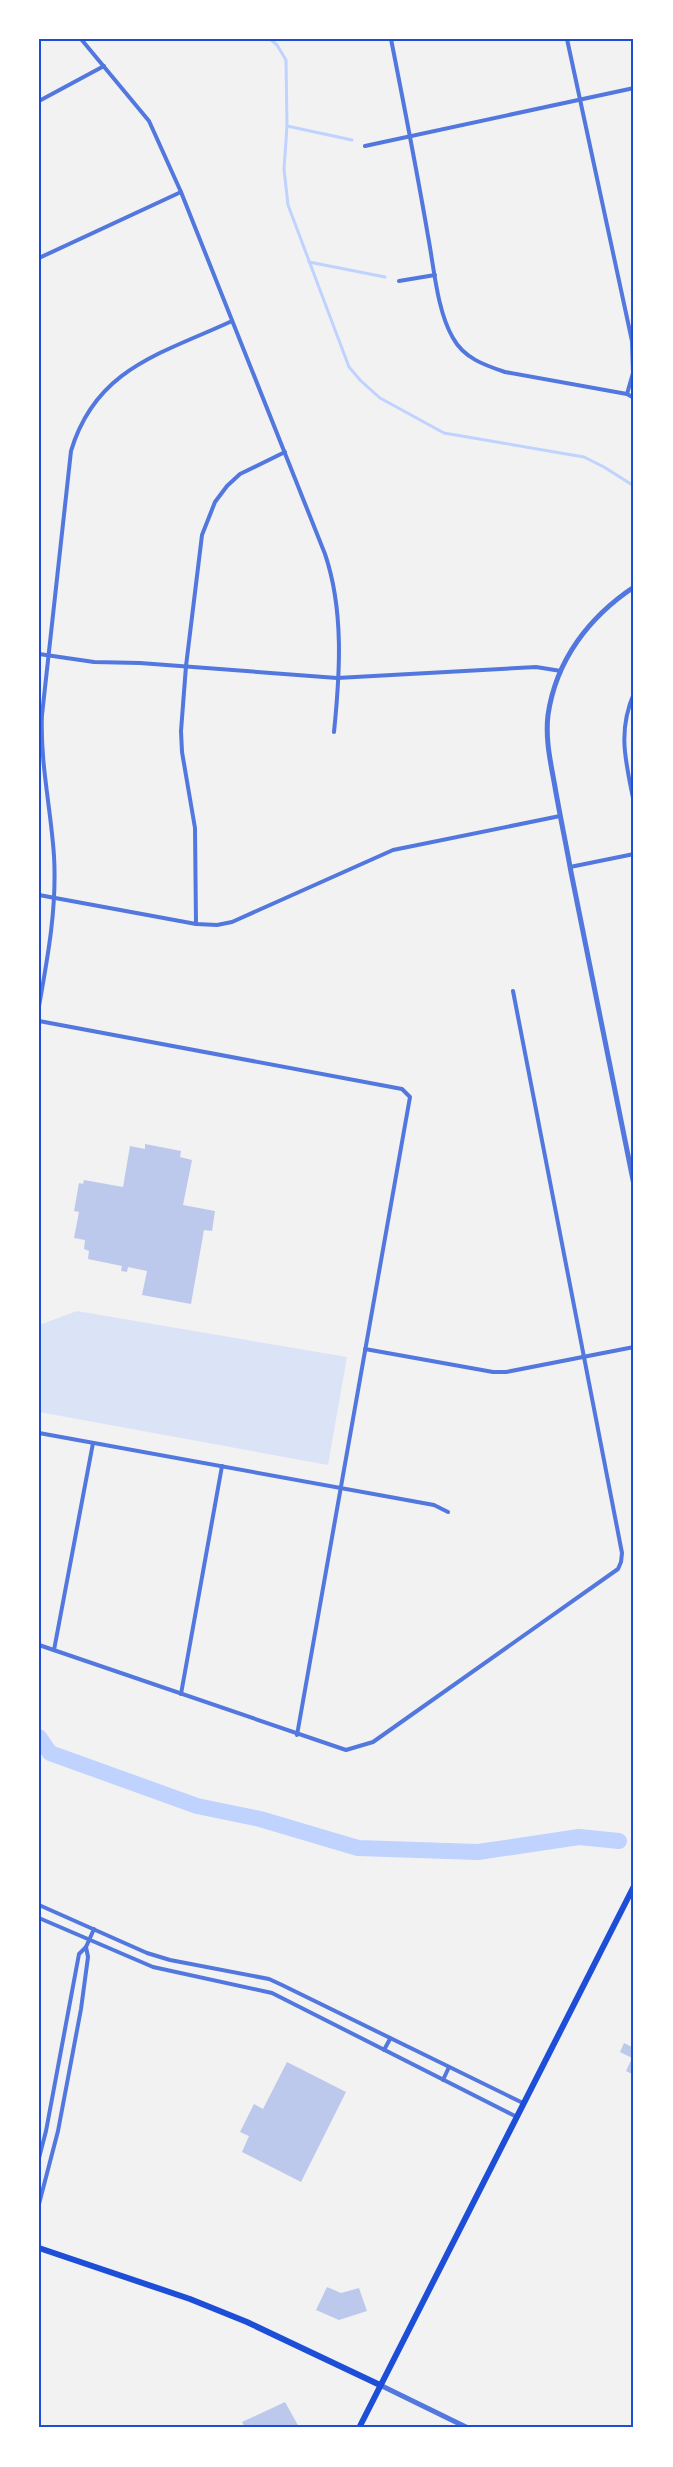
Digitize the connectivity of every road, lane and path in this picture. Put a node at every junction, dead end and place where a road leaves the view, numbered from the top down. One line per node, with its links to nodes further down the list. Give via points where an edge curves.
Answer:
1 (81, 39): 4 (street)
2 (391, 39): 8 (street)
3 (567, 39): 6 (street)
4 (105, 66): 7 (street); 10 (street, via 149,121)
5 (634, 88): 6 (street)
6 (580, 99): 8 (street); 15 (street, via 632,341 633,373)
7 (39, 101)
8 (410, 136): 9 (street); 12 (street)
9 (365, 146)
10 (181, 192): 11 (street); 14 (street)
11 (39, 258)
12 (435, 275): 13 (street); 15 (street, via 444,319 460,349 475,361 505,372)
13 (399, 281)
14 (232, 321): 17 (street); 20 (street, via 131,368 94,401 83,419 71,451)
15 (627, 394): 16 (street)
16 (634, 398)
17 (285, 452): 21 (street, via 240,474 215,501 202,535); 23 (street, via 333,579 338,605)
18 (634, 587): 22 (street, via 584,630)
19 (39, 654): 20 (street)
20 (49, 656): 21 (street, via 94,663); 31 (street, via 41,739 52,832)
21 (186, 666): 23 (street); 32 (street, via 181,731 195,828)
22 (561, 671): 23 (street, via 536,667); 27 (street, via 553,692 547,732)
23 (337, 678): 25 (street)
24 (634, 693): 26 (street, via 627,710 623,748)
25 (334, 732)
26 (634, 803)
27 (560, 816): 29 (street); 32 (street, via 393,850 232,922)
28 (634, 854): 29 (street)
29 (570, 867): 36 (street)
30 (39, 895): 31 (street)
31 (54, 898): 32 (street); 34 (street)
32 (196, 924)
33 (513, 991): 39 (street)
34 (39, 1006)
35 (39, 1021): 38 (street, via 407,1092 410,1097)
36 (634, 1185)
37 (634, 1347): 39 (street)
38 (365, 1349): 39 (street, via 493,1372); 43 (street)
39 (585, 1356): 48 (street, via 622,1552 618,1569 374,1742 346,1750)
40 (39, 1433): 41 (street)
41 (93, 1443): 42 (street); 46 (street)
42 (222, 1466): 43 (street); 47 (street)
43 (342, 1488): 44 (street, via 434,1505); 48 (street)
44 (448, 1512)
45 (39, 1645): 46 (street)
46 (54, 1650): 47 (street)
47 (181, 1694): 48 (street)
48 (297, 1735)
49 (634, 1886): 61 (main road)
50 (39, 1905): 52 (street)
51 (39, 1918): 53 (street)
52 (94, 1929): 53 (street); 55 (street, via 170,1960 269,1979)
53 (89, 1940): 54 (street); 56 (street, via 153,1967 262,1990)
54 (86, 1947): 63 (street, via 79,1954); 64 (street, via 88,1957 67,2083)
55 (310, 1999): 56 (street); 57 (street)
56 (305, 2008): 58 (street)
57 (390, 2039): 58 (street); 59 (street)
58 (384, 2050): 60 (street)
59 (449, 2067): 60 (street); 61 (street)
60 (443, 2080): 62 (street)
61 (524, 2103): 62 (main road)
62 (517, 2117): 66 (main road)
63 (39, 2158)
64 (39, 2204)
65 (39, 2248): 66 (main road, via 247,2322)
66 (380, 2385): 67 (main road); 68 (street)
67 (359, 2428)
68 (468, 2428)

